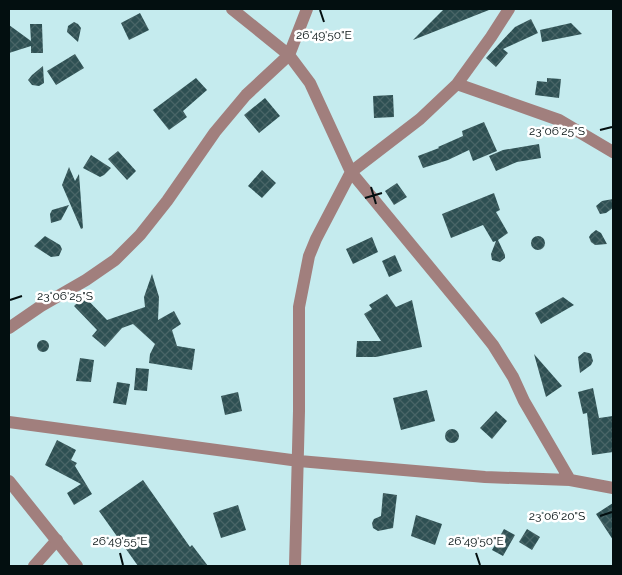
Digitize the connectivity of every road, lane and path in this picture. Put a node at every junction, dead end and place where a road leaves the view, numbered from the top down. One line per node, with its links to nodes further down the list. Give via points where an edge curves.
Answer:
1 (232, 9): 4 (street)
2 (307, 9): 4 (street)
3 (508, 9): 5 (street)
4 (289, 55): 7 (street, via 310,83); 8 (street, via 246,95 215,132 167,201 115,260)
5 (456, 84): 6 (street, via 559,120); 7 (street, via 420,119)
6 (613, 152)
7 (351, 172): 10 (street, via 308,256 304,274 299,307); 11 (street, via 493,345)
8 (9, 328)
9 (9, 422): 10 (street)
10 (299, 461): 11 (street, via 485,477); 17 (street)
11 (570, 480): 13 (street)
12 (9, 481): 14 (street)
13 (612, 489)
14 (56, 540): 15 (street); 16 (street)
15 (34, 566)
16 (77, 566)
17 (295, 566)

